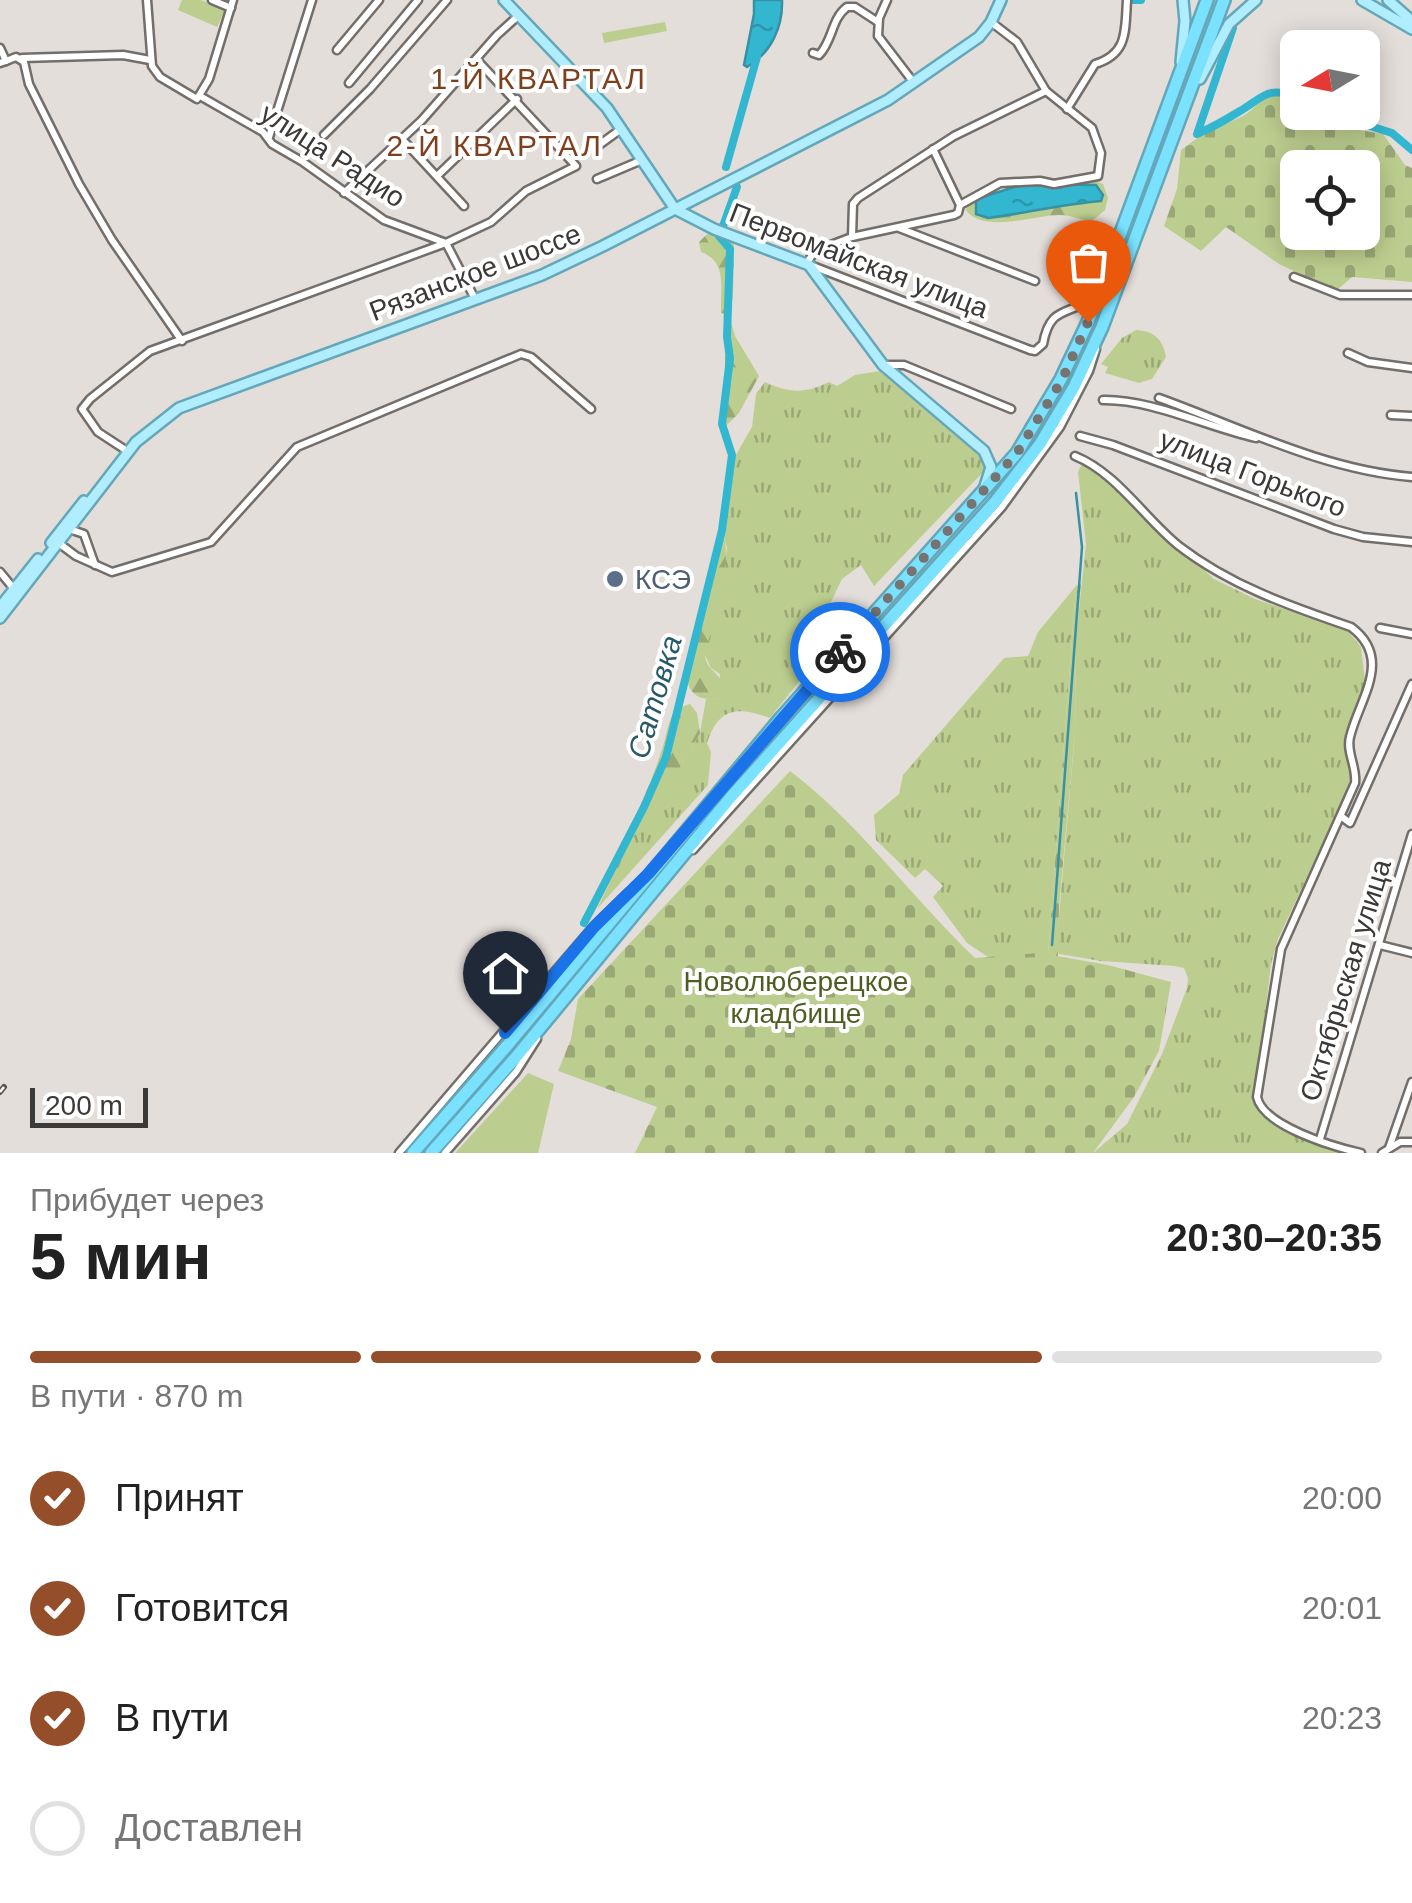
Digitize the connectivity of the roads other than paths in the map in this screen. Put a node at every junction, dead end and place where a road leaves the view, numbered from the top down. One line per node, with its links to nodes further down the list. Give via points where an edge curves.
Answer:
1 (147, 0): 28 (street)
2 (212, 0): 17 (street)
3 (312, 0): 40 (street)
4 (379, 0): 24 (street)
5 (418, 0): 32 (street)
6 (447, 0): 39 (street)
7 (504, 0): 18 (main road)
8 (887, 0): 20 (street)
9 (998, 0): 21 (main road, Рязанское шоссе); 31 (main road, Рязанское шоссе, via 976,33)
10 (1126, 0): 37 (street, via 1120,49 1095,64)
11 (1183, 0): 30 (main road)
12 (1207, 0): 30 (highway)
13 (1224, 0): 36 (highway)
14 (1256, 0): 36 (main road, via 1229,24)
15 (1362, 0): 22 (main road)
16 (1388, 0): 19 (main road)
17 (232, 4): 34 (street)
18 (519, 16): 27 (street); 38 (main road)
19 (1412, 21)
20 (878, 22): 25 (street, via 847,7 824,50); 31 (street, via 880,41)
21 (992, 22): 33 (street, via 1017,42); 50 (main road, Рязанское шоссе, via 969,46 888,100)
22 (1412, 29)
23 (0, 48): 29 (street)
24 (336, 50)
25 (812, 53)
26 (20, 58): 28 (street, via 123,54); 29 (street); 60 (street, via 79,184)
27 (476, 59): 35 (street); 41 (street)
28 (150, 60): 34 (street, улица Радио, via 160,77)
29 (3, 62)
30 (1180, 76): 57 (highway)
31 (911, 79): 50 (main road, Рязанское шоссе)
32 (349, 84)
33 (1046, 92): 37 (street); 43 (street)
34 (198, 98): 40 (street, улица Радио)
35 (516, 99): 45 (street); 53 (street, via 576,166 526,191 492,222)
36 (1186, 103): 96 (highway, via 1102,327 1061,410 1012,482 781,740)
37 (1067, 109): 48 (street, via 1092,128 1101,152 1098,176 1000,183)
38 (622, 128): 42 (street); 44 (main road)
39 (324, 135)
40 (268, 138): 47 (street, улица Радио)
41 (402, 139): 45 (street); 47 (street)
42 (599, 145)
43 (933, 150): 48 (street); 52 (street, via 858,198)
44 (644, 160): 46 (street); 50 (main road)
45 (437, 176): 49 (street)
46 (597, 179)
47 (344, 192): 53 (street, улица Радио, via 384,220)
48 (960, 205): 51 (street, via 954,215)
49 (464, 206)
50 (673, 207): 54 (main road, Первомайская улица); 58 (main road, Рязанское шоссе); 76 (main road, Рязанское шоссе, via 542,275 179,408 136,442)
51 (899, 228): 52 (street); 56 (street)
52 (852, 237): 54 (street, via 815,250)
53 (446, 243): 58 (street); 60 (street)
54 (808, 264): 57 (street, Первомайская улица, via 1035,351 1052,318); 62 (main road)
55 (1294, 277): 59 (street, via 1340,295)
56 (1035, 281)
57 (1099, 294): 75 (highway, via 1062,380)
58 (473, 295): 72 (main road, Рязанское шоссе, via 189,398)
59 (1412, 295)
60 (182, 340): 72 (street, via 141,356 82,410)
61 (1348, 352): 63 (street)
62 (883, 365): 66 (street, via 904,366); 75 (main road, via 984,451 990,473)
63 (1412, 368)
64 (1159, 398): 71 (street)
65 (1103, 400): 71 (street, via 1132,401)
66 (1011, 409)
67 (591, 410): 83 (street, via 521,354 297,447 211,542 117,571)
68 (1391, 414): 69 (street)
69 (1412, 416)
70 (1080, 436): 80 (street, улица Горького, via 1334,530)
71 (1280, 443): 74 (street, via 1353,469)
72 (124, 450): 77 (main road, Рязанское шоссе)
73 (1075, 456): 91 (street, via 1105,474 1156,527 1216,572 1358,632 1374,667 1350,737 1356,776)
74 (1412, 477)
75 (981, 496): 93 (highway)
76 (84, 512): 77 (main road, Рязанское шоссе); 78 (street)
77 (67, 528): 78 (street); 79 (main road, Рязанское шоссе)
78 (84, 534): 81 (street)
79 (56, 541): 82 (street); 85 (main road, Рязанское шоссе); 87 (main road, Рязанское шоссе)
80 (1412, 542)
81 (90, 545): 82 (street); 83 (street)
82 (80, 558): 83 (street)
83 (96, 566)
84 (0, 572): 85 (street)
85 (14, 588): 86 (main road, Рязанское шоссе)
86 (0, 607)
87 (0, 618)
88 (1380, 628): 89 (street)
89 (1412, 634)
90 (1412, 684): 91 (street, via 1350,823)
91 (1342, 817): 98 (street, via 1278,961 1257,1097 1260,1108 1294,1132)
92 (1412, 834): 94 (street, Октябрьская улица)
93 (648, 874): 101 (street); 102 (highway)
94 (1380, 945): 95 (street); 98 (street, Октябрьская улица)
95 (1412, 953)
96 (563, 1000): 103 (highway); 104 (street, via 516,1072)
97 (1412, 1082): 100 (street)
98 (1320, 1139): 105 (street)
99 (1412, 1142): 100 (street)
100 (1385, 1150)
101 (399, 1153)
102 (412, 1153)
103 (431, 1153)
104 (445, 1153)
105 (1361, 1153)

